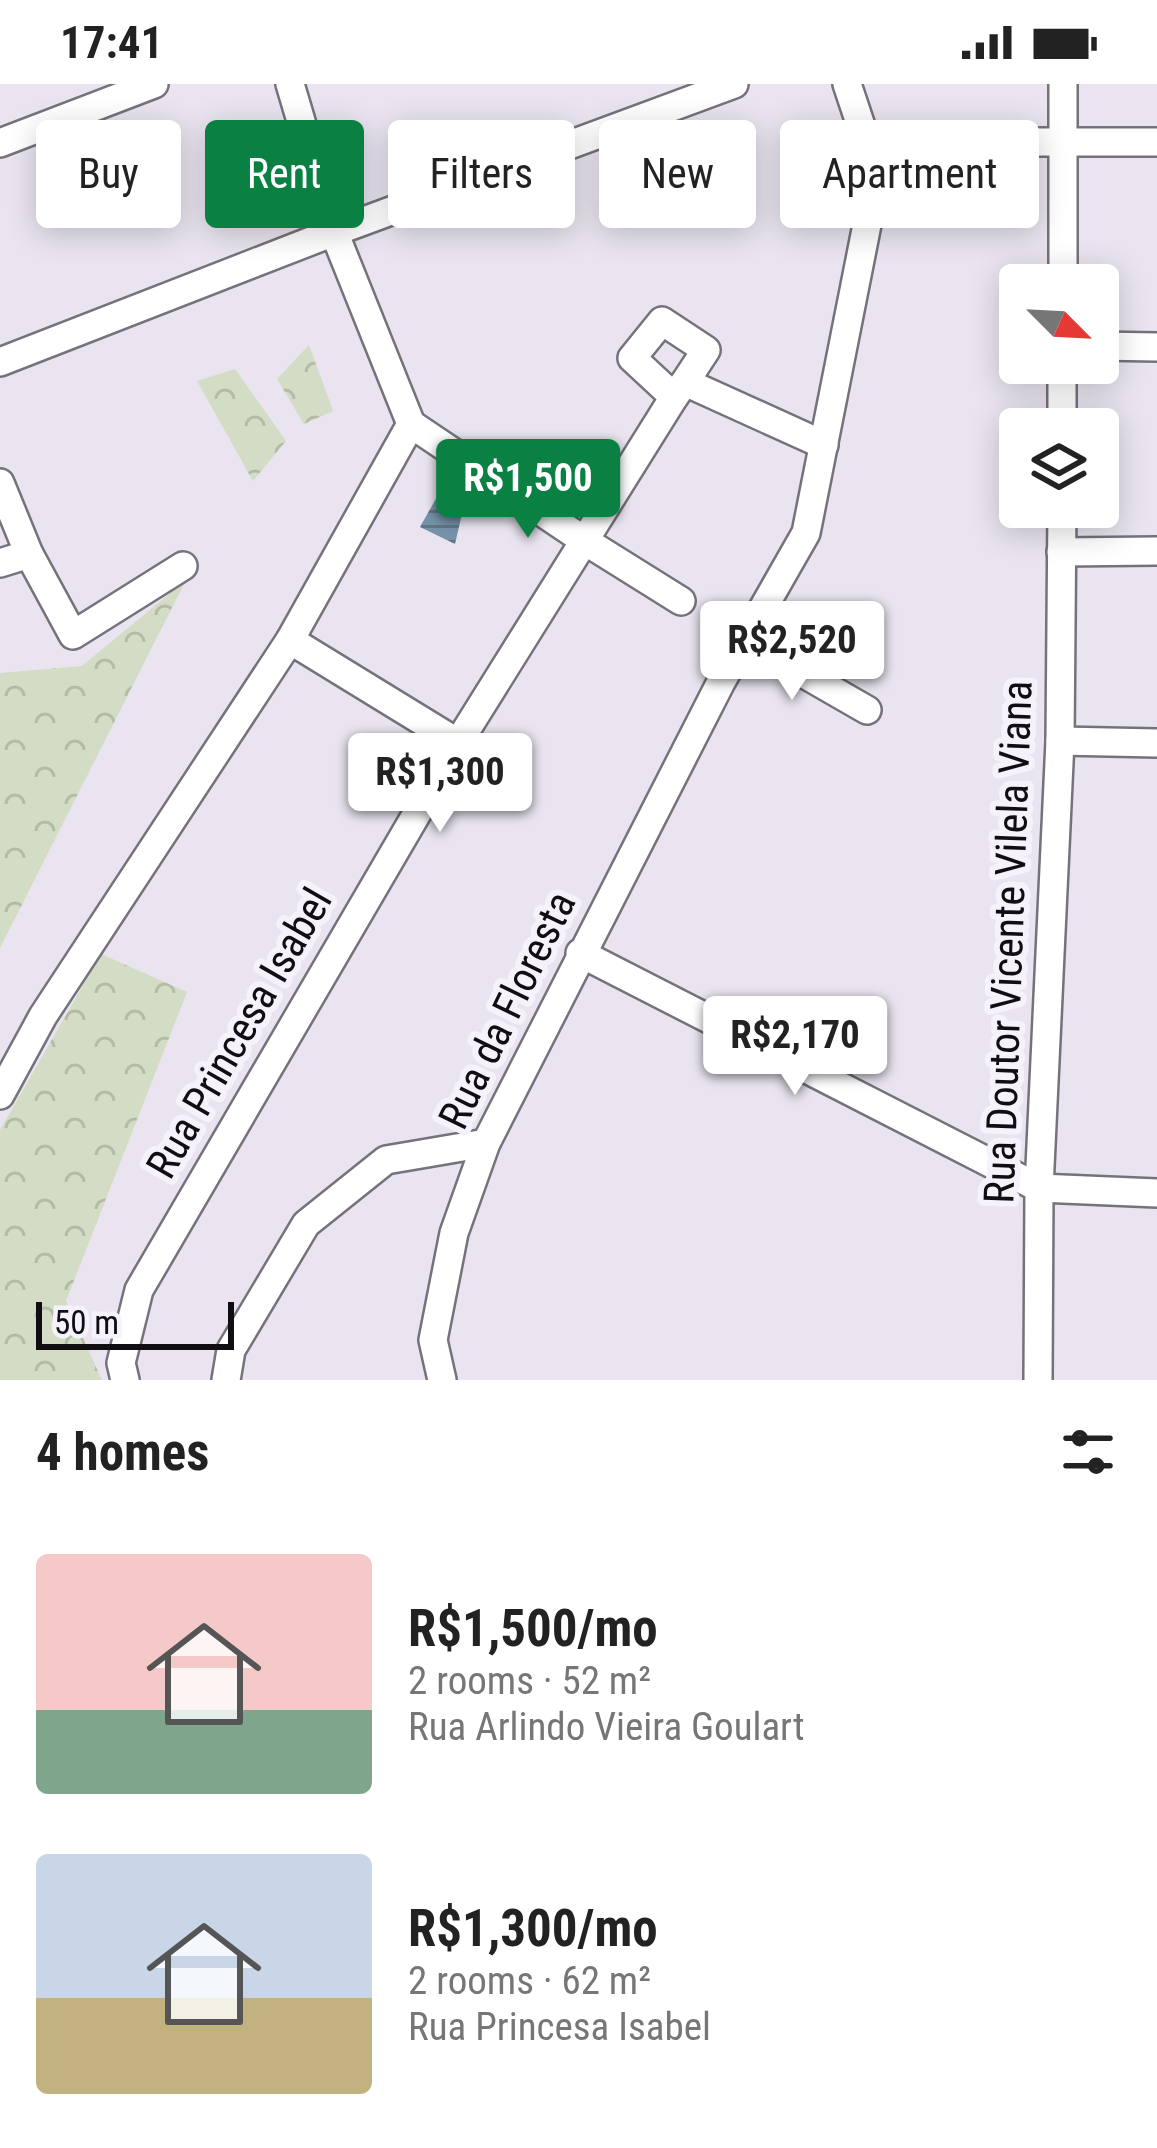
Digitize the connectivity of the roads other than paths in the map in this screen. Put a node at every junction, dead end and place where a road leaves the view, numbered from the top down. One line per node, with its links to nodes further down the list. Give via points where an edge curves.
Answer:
1 (290, 84): 12 (street)
2 (734, 84): 12 (street)
3 (848, 84): 6 (street, Rua da Floresta)
4 (1063, 84): 8 (street)
5 (150, 85): 10 (street)
6 (859, 120)
7 (1039, 140): 8 (street)
8 (1063, 140): 9 (street); 13 (street)
9 (1157, 142)
10 (5, 146)
11 (866, 228): 18 (street, Rua da Floresta)
12 (334, 232): 16 (street); 17 (street)
13 (1063, 264)
14 (1119, 346): 15 (street)
15 (1157, 347)
16 (0, 362)
17 (411, 424): 21 (street); 28 (street)
18 (824, 445): 21 (street, Rua Princesa Isabel, via 680,389); 29 (street, Rua da Floresta, via 806,533)
19 (0, 483): 24 (street)
20 (1062, 528): 23 (street, Rua Doutor Vicente Vilela Viana)
21 (585, 542): 27 (street); 32 (street, Rua Princesa Isabel)
22 (1157, 551): 23 (street)
23 (1061, 552): 31 (street, Rua Doutor Vicente Vilela Viana)
24 (29, 554): 25 (street); 26 (street, via 73,634)
25 (0, 563)
26 (183, 566)
27 (682, 601)
28 (290, 640): 32 (street); 35 (street, via 43,1016)
29 (747, 641): 30 (street); 34 (street, Rua da Floresta)
30 (867, 710)
31 (1060, 741): 33 (street); 37 (street, Rua Doutor Vicente Vilela Viana)
32 (458, 743): 39 (street, Rua Princesa Isabel, via 139,1290 121,1363)
33 (1157, 743)
34 (580, 953): 36 (street, Rua da Floresta); 37 (street)
35 (0, 1096)
36 (486, 1142): 40 (street, via 386,1160 306,1224 231,1350); 41 (street, Rua da Floresta, via 454,1233 434,1340)
37 (1039, 1187): 38 (street); 42 (street, Rua Doutor Vicente Vilela Viana)
38 (1157, 1193)
39 (125, 1380)
40 (226, 1380)
41 (442, 1380)
42 (1038, 1380)

